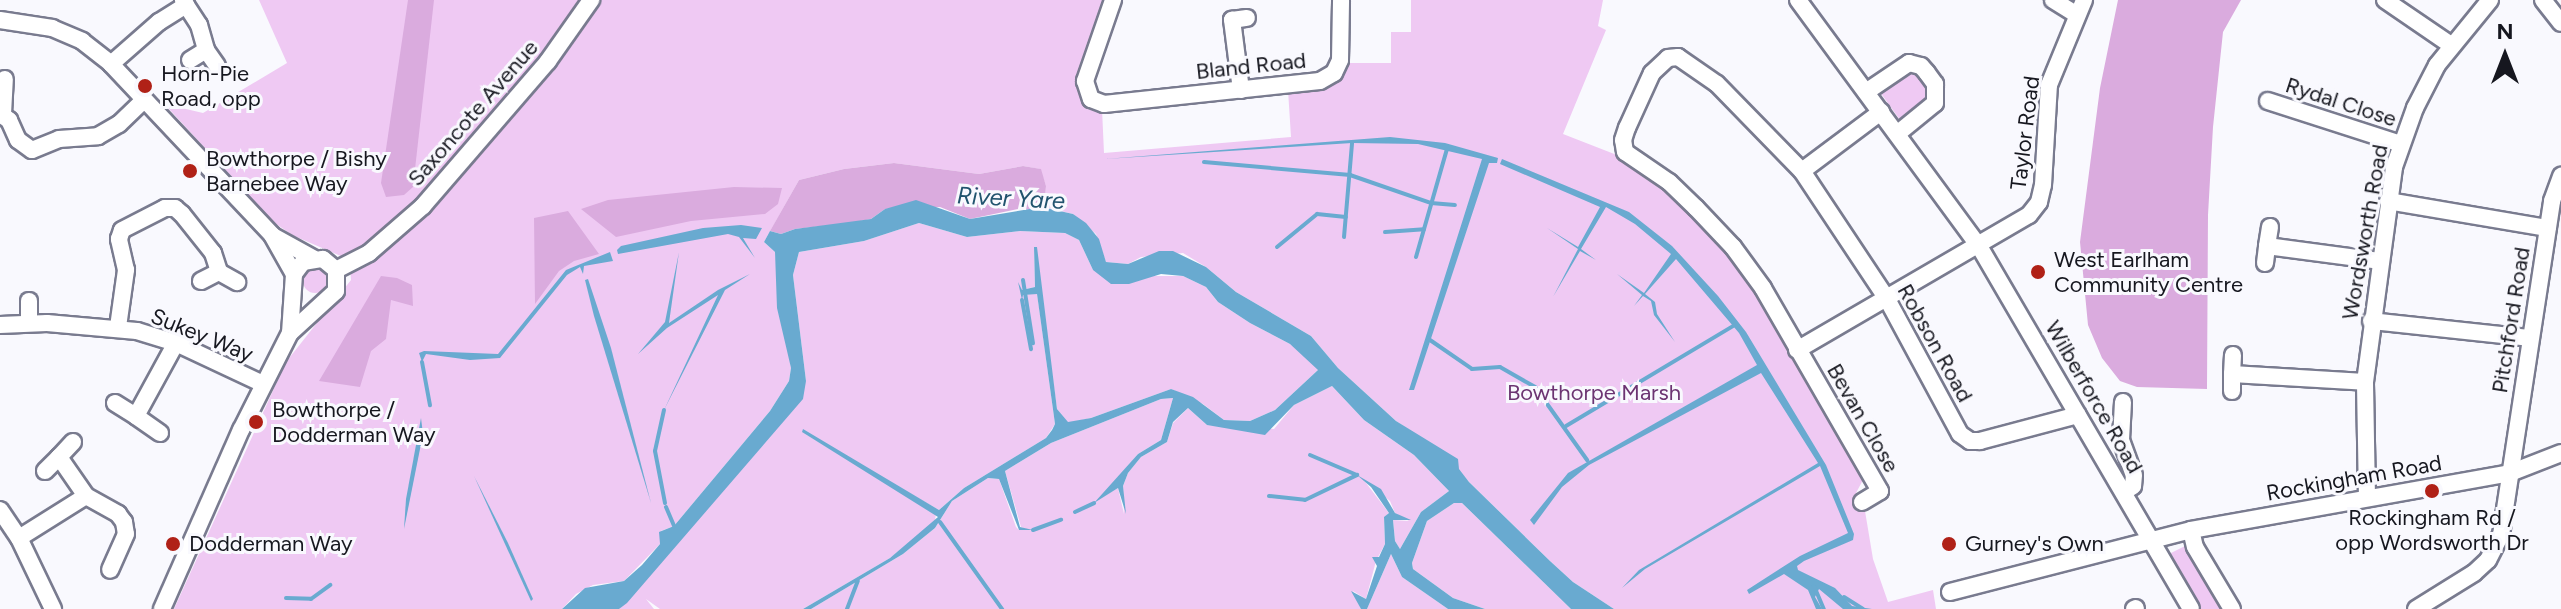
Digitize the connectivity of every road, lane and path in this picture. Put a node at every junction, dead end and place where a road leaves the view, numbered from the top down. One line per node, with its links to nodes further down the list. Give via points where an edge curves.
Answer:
1 (591, 0): 38 (street, Saxoncote Avenue, via 548,61 423,206 369,253)
2 (1113, 0): 20 (street, Bland Road, via 1085,81 1086,91 1098,103)
3 (1341, 0): 20 (street, Bland Road, via 1340,60 1334,73 1320,81)
4 (1798, 0): 21 (street, Wilberforce Road)
5 (2053, 0): 10 (street)
6 (2385, 0): 14 (street)
7 (2490, 0): 14 (street, Wordsworth Road)
8 (2543, 0): 13 (street)
9 (185, 3): 15 (street); 17 (street)
10 (2080, 7): 35 (street, Taylor Road, via 2049,85 2039,202 2016,224)
11 (0, 20): 17 (street, via 52,28 82,41)
12 (1233, 20): 20 (street)
13 (2561, 23)
14 (2451, 45): 27 (street, Wordsworth Road)
15 (206, 50): 16 (street); 18 (street)
16 (190, 60)
17 (111, 64): 22 (street)
18 (217, 66)
19 (5, 79): 25 (street)
20 (1241, 90)
21 (1866, 92): 24 (street, Wilberforce Road); 26 (street, via 1909,63 1927,73 1935,84 1935,103)
22 (144, 100): 25 (street, via 98,136 59,139 31,153); 34 (street)
23 (2268, 101): 27 (street, Rydal Close)
24 (1881, 112): 26 (street, Wilberforce Road); 29 (street)
25 (1, 114)
26 (1897, 134): 35 (street, Wilberforce Road)
27 (2401, 144): 31 (street, Wordsworth Road)
28 (1625, 152): 29 (street, Robson Road, via 1627,128 1652,73 1668,58 1678,57 1717,84); 53 (street, Bevan Close, via 1669,182 1733,247)
29 (1802, 171): 43 (street, Robson Road)
30 (2561, 176): 33 (street, Pitchford Road)
31 (2388, 201): 33 (street); 37 (street, Wordsworth Road)
32 (2270, 227): 37 (street, via 2266,255)
33 (2548, 228): 51 (street, Pitchford Road)
34 (272, 235): 36 (street); 40 (street)
35 (1979, 246): 43 (street, Bevan Close); 59 (street, Wilberforce Road)
36 (313, 258): 38 (street); 40 (street, via 303,262)
37 (2379, 261): 46 (street, Wordsworth Road)
38 (336, 270): 45 (street, via 336,291)
39 (219, 272): 41 (street); 42 (street); 49 (street, via 213,253 175,208 130,224 119,239 126,270)
40 (294, 279): 45 (street, via 305,300); 50 (street)
41 (201, 281)
42 (237, 282)
43 (1887, 299): 53 (street, Bevan Close); 59 (street, Robson Road, via 1960,434 1970,441)
44 (29, 301): 47 (street)
45 (322, 303): 50 (street)
46 (2371, 321): 51 (street); 55 (street, Wordsworth Road)
47 (29, 323): 48 (street, Sukey Way); 49 (street, Sukey Way)
48 (0, 325)
49 (118, 327): 52 (street, Sukey Way)
50 (290, 333): 56 (street)
51 (2530, 338): 66 (street, Pitchford Road)
52 (176, 343): 56 (street, Sukey Way); 60 (street)
53 (1797, 350): 70 (street, Bevan Close, via 1880,491)
54 (2233, 355): 55 (street, via 2232,383)
55 (2365, 382): 69 (street, Wordsworth Road)
56 (263, 384): 78 (street)
57 (2123, 402): 67 (street, via 2121,440 2140,474)
58 (115, 403): 60 (street)
59 (2078, 415): 67 (street, Wilberforce Road)
60 (136, 416): 61 (street)
61 (160, 433)
62 (73, 442): 64 (street)
63 (2561, 453): 66 (street, Rockingham Road)
64 (59, 457): 65 (street); 68 (street)
65 (45, 471)
66 (2510, 473): 69 (street, Rockingham Road); 81 (street, Pitchford Road, via 2501,535 2488,560)
67 (2124, 492): 74 (street, Wilberforce Road)
68 (86, 496): 73 (street); 75 (street, via 124,522 126,534)
69 (2367, 498): 72 (street, Rockingham Road)
70 (1862, 502)
71 (0, 510): 73 (street)
72 (2191, 530): 74 (street, Rockingham Road); 80 (street, via 2195,547)
73 (19, 538): 77 (street)
74 (2152, 541): 76 (street, Rockingham Road); 79 (street, Wilberforce Road)
75 (110, 570)
76 (1950, 592)
77 (53, 609)
78 (162, 609)
79 (2191, 609)
80 (2232, 609)
81 (2416, 609)

